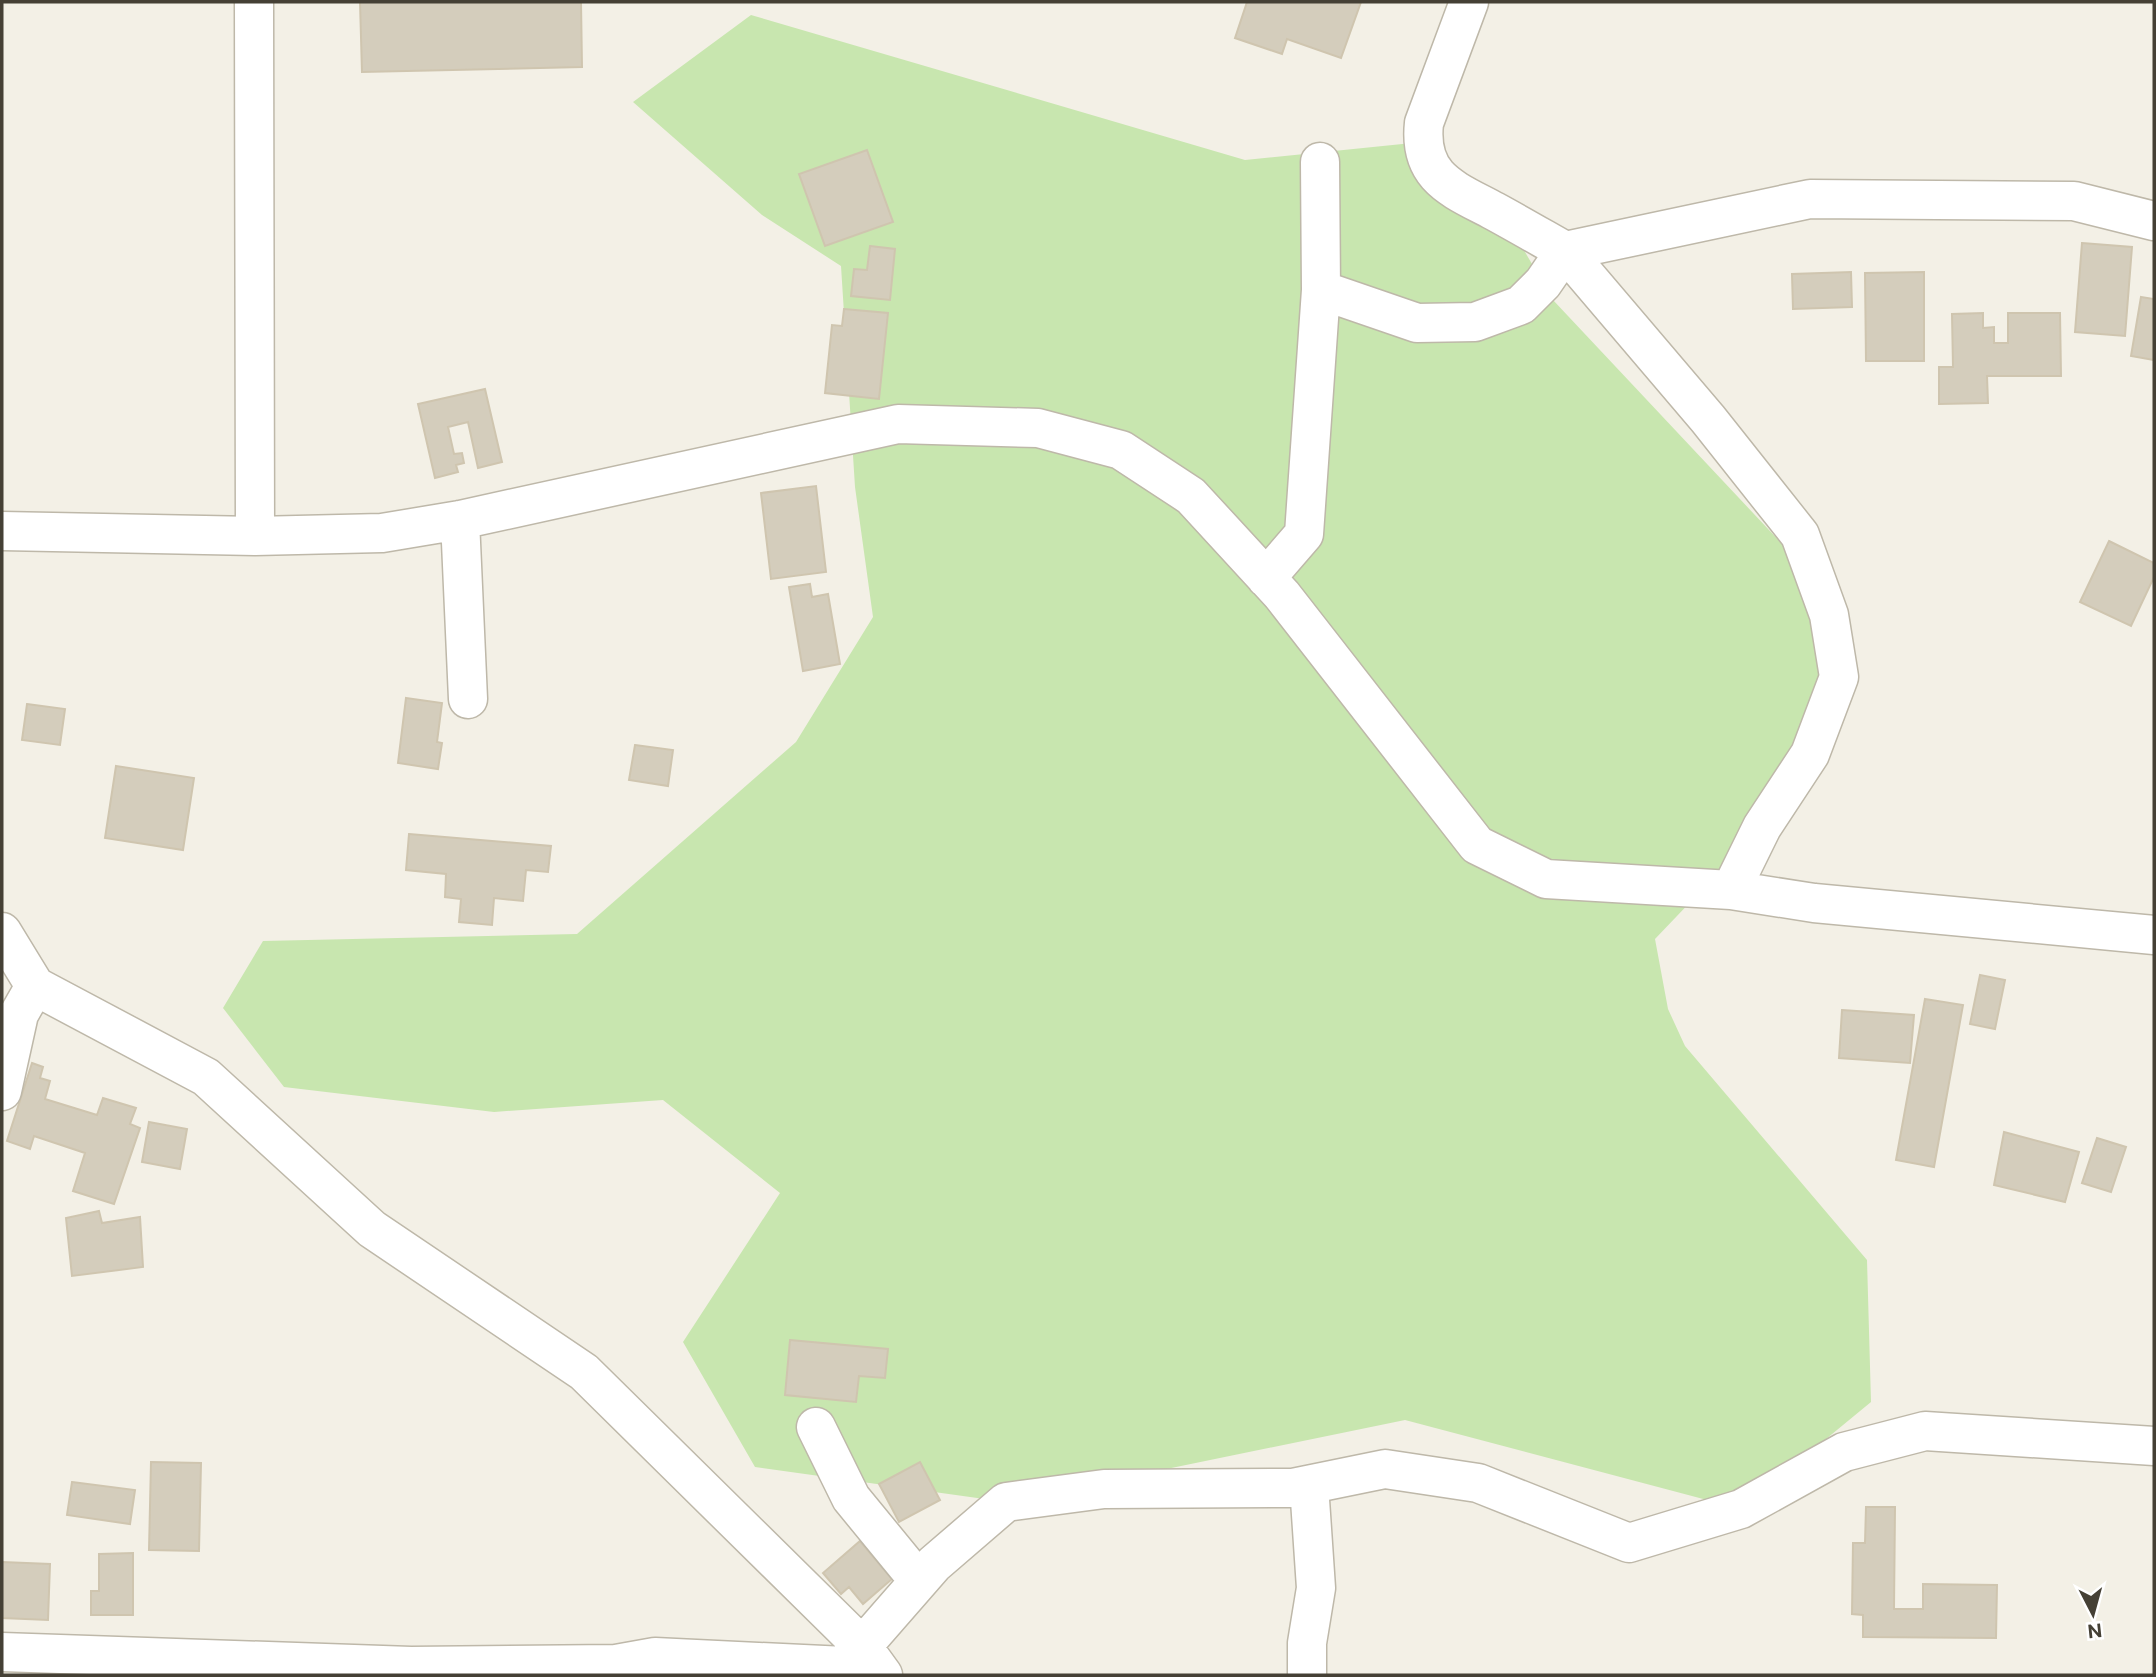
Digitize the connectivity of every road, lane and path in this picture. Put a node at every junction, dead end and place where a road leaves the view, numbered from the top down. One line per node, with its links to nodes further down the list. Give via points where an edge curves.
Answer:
1 (254, 2): 8 (street)
2 (1469, 2): 5 (street, via 1424,123 1422,142 1427,160 1452,191)
3 (1320, 162): 6 (street)
4 (2154, 221): 5 (street, via 2074,201 1810,198)
5 (1565, 251): 6 (street, via 1521,305 1475,322 1417,323); 12 (street, via 1800,535 1829,615 1839,677 1810,754 1762,827)
6 (1321, 290): 10 (street, via 1304,534)
7 (460, 520): 8 (street, via 383,533); 10 (street, via 898,424 1038,428 1121,450 1167,480 1191,496); 11 (street)
8 (255, 536): 9 (street)
9 (3, 540)
10 (1266, 578): 12 (street, via 1477,845 1546,879)
11 (468, 699)
12 (1731, 890): 14 (street, via 1814,903)
13 (2, 932): 15 (street)
14 (2154, 935)
15 (35, 986): 16 (street, via 19,1014); 22 (street, via 206,1077 372,1229 584,1372)
16 (2, 1091)
17 (816, 1427): 20 (street, via 851,1498)
18 (2154, 1446): 19 (street, via 1926,1431 1844,1452 1741,1509 1629,1543 1478,1483 1385,1469)
19 (1309, 1485): 20 (street, via 1104,1489 1006,1502); 25 (street, via 1316,1588)
20 (919, 1581): 22 (street)
21 (2, 1652): 23 (street)
22 (859, 1666): 24 (street, via 655,1657)
23 (254, 1669): 24 (street)
24 (618, 1670)
25 (1307, 1675)

